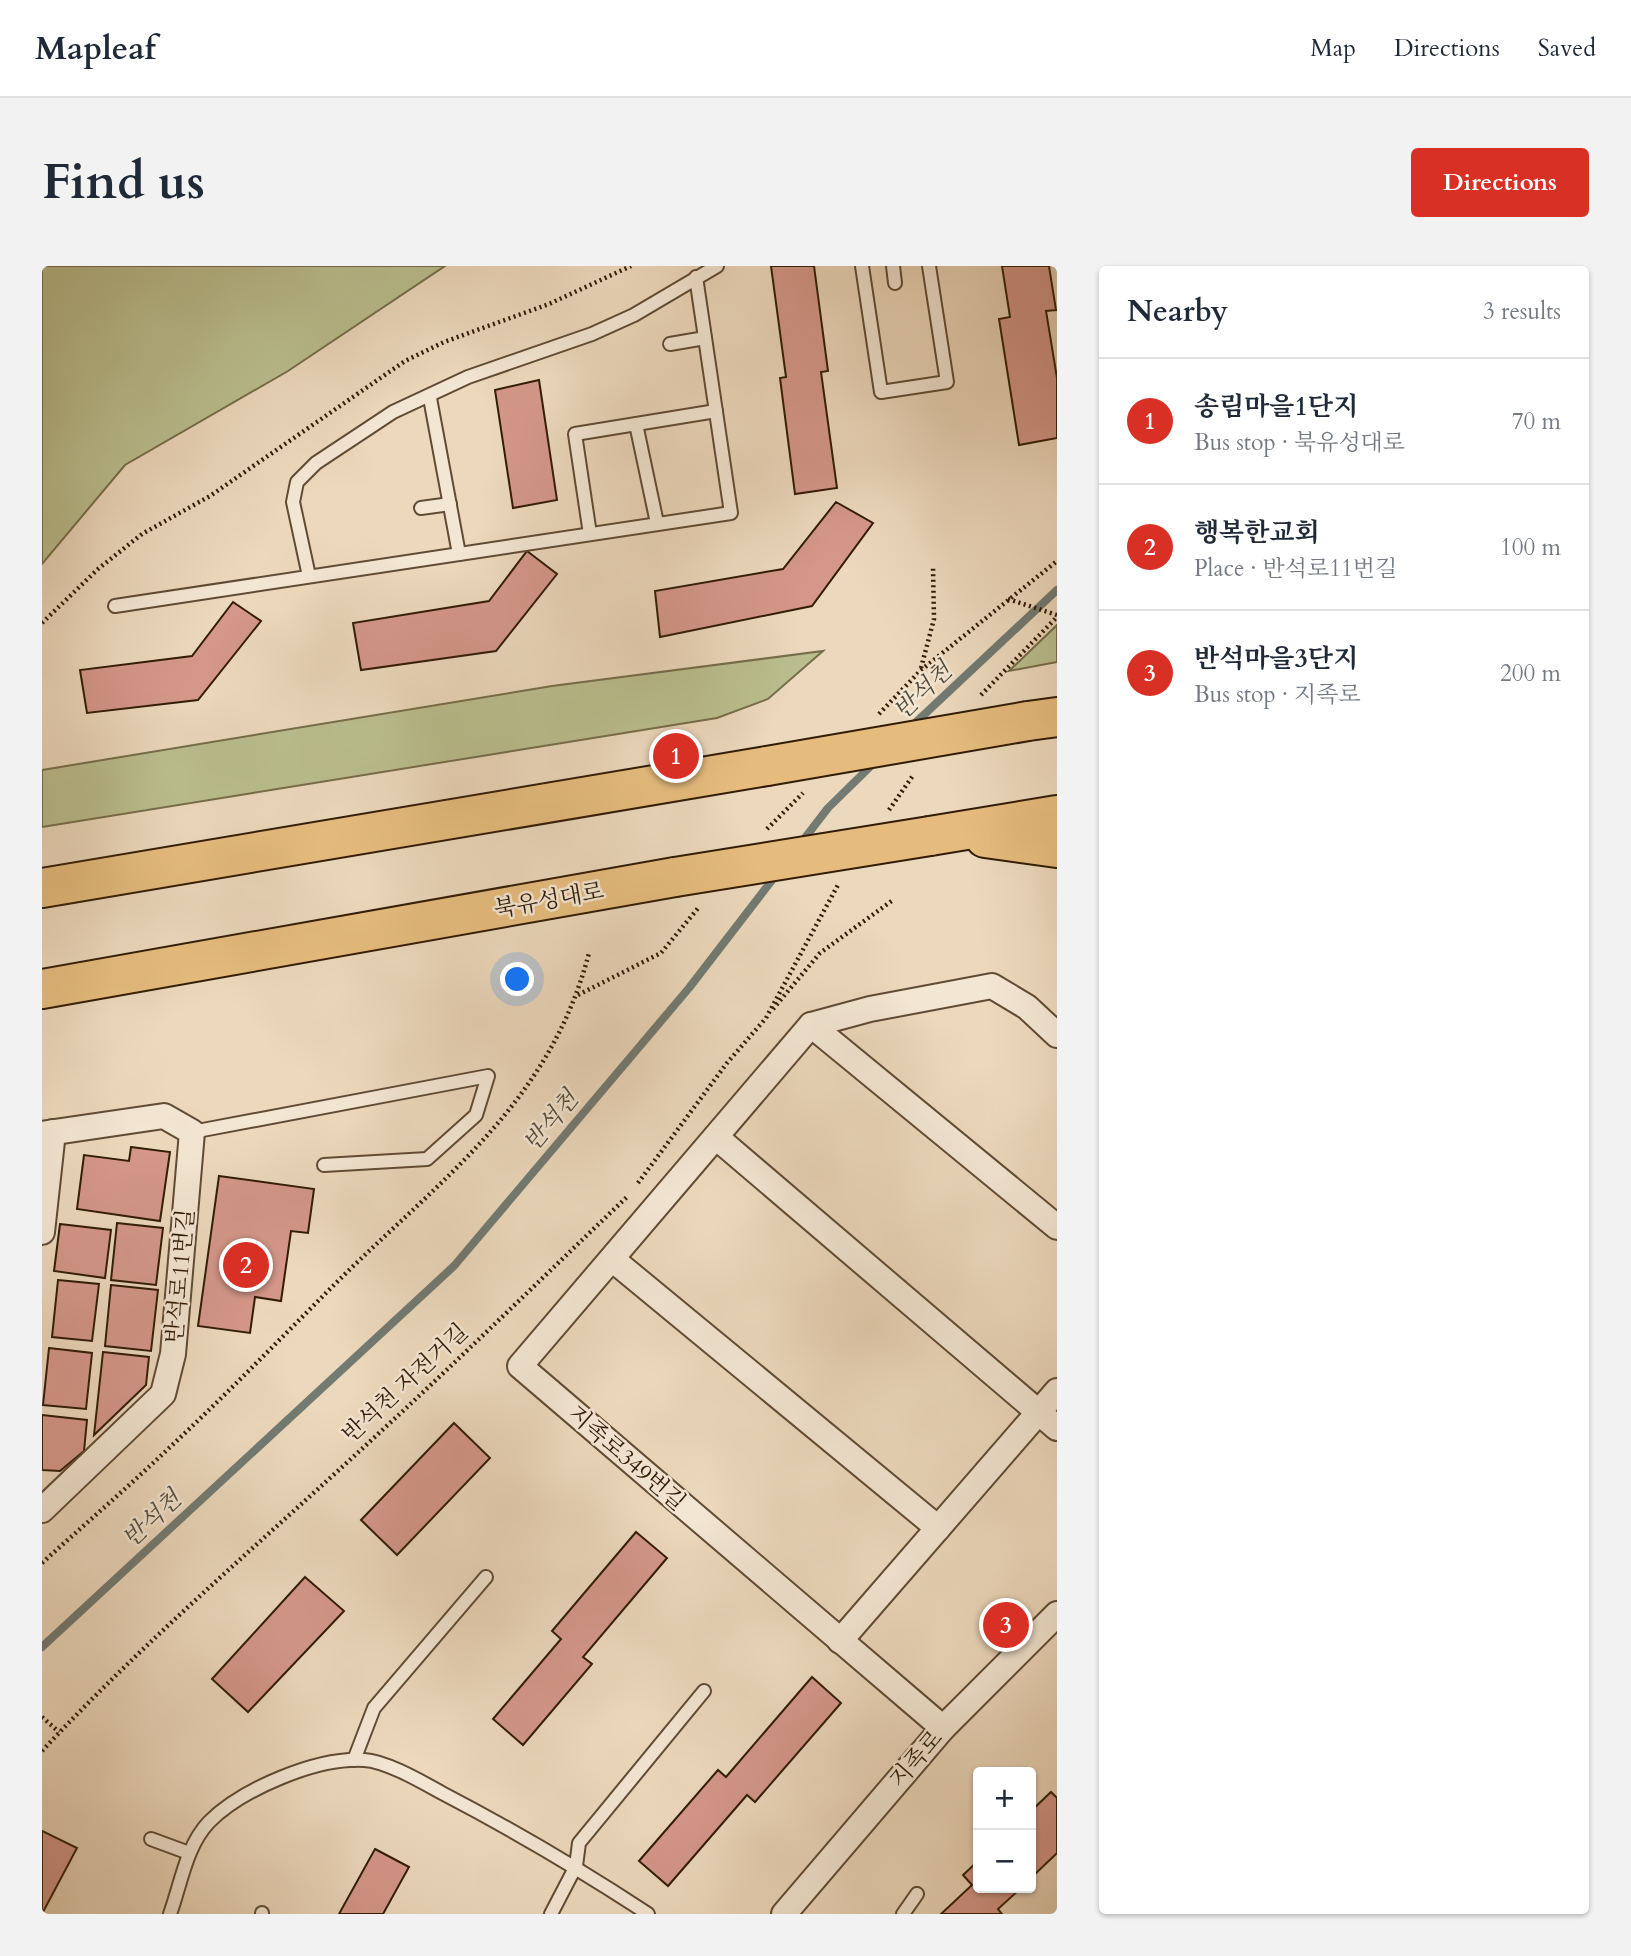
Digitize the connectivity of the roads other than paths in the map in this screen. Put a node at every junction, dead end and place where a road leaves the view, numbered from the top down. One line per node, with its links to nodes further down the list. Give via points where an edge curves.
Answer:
1 (717, 266): 5 (lane)
2 (862, 266): 4 (lane, via 881,392 947,382)
3 (893, 266): 6 (lane)
4 (929, 266)
5 (696, 277): 7 (lane); 9 (lane, via 623,320 468,377)
6 (895, 283)
7 (705, 338): 8 (lane); 10 (lane)
8 (670, 344)
9 (430, 397): 12 (lane); 17 (lane, via 393,412 316,463 297,482 293,502)
10 (716, 411): 11 (lane); 14 (lane, via 731,513)
11 (636, 424): 14 (lane); 15 (lane, via 575,434)
12 (450, 503): 13 (lane); 16 (lane)
13 (421, 508)
14 (657, 523): 15 (lane)
15 (590, 534): 16 (lane)
16 (459, 554): 17 (lane)
17 (309, 576): 18 (lane)
18 (115, 606)
19 (1043, 719): 23 (main road, bridge)
20 (1057, 815): 21 (main road, 북유성대로)
21 (930, 836): 22 (main road, via 989,838); 24 (main road, 북유성대로, bridge)
22 (1057, 848)
23 (42, 888)
24 (42, 989)
25 (811, 1025): 26 (street, via 992,986 1027,1007); 29 (street, 지족로349번길); 31 (street)
26 (1057, 1035)
27 (192, 1132): 28 (street, via 164,1116); 30 (lane, via 488,1076 475,1115 426,1159); 36 (street, 반석로11번길, via 173,1354 163,1394)
28 (48, 1133): 32 (street)
29 (716, 1137): 33 (street, 지족로349번길); 35 (street)
30 (324, 1165)
31 (1057, 1227)
32 (42, 1232)
33 (611, 1259): 37 (street); 40 (street, 지족로349번길, via 520,1366)
34 (1057, 1391): 35 (street)
35 (1048, 1420): 37 (street)
36 (42, 1510)
37 (939, 1528): 40 (street)
38 (486, 1577): 43 (lane, via 374,1708)
39 (1057, 1614): 42 (street, 지족로)
40 (840, 1641): 42 (street, 지족로349번길)
41 (704, 1691): 46 (lane, via 579,1843)
42 (943, 1728): 51 (street, 지족로)
43 (354, 1760): 45 (lane, via 326,1763 276,1780 209,1823); 46 (lane, via 366,1759 414,1777)
44 (151, 1839): 45 (lane)
45 (190, 1853): 48 (lane)
46 (576, 1866): 49 (lane); 50 (lane)
47 (917, 1894): 52 (lane)
48 (170, 1914)
49 (551, 1914)
50 (648, 1914)
51 (784, 1914)
52 (903, 1914)

